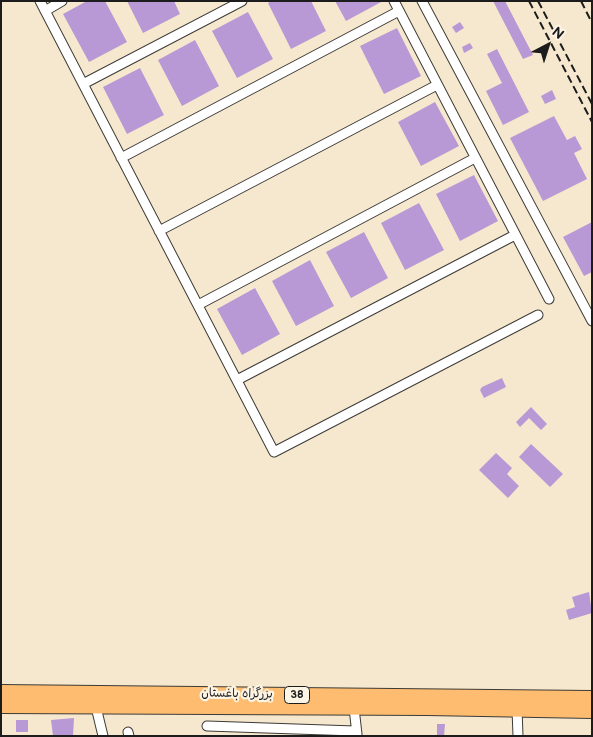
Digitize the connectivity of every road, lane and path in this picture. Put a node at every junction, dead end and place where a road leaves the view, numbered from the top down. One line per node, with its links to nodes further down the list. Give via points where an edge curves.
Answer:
1 (40, 1): 6 (street)
2 (62, 1): 6 (street)
3 (242, 1): 8 (street)
4 (394, 1): 7 (street)
5 (422, 1): 17 (street)
6 (45, 11): 8 (street)
7 (399, 11): 9 (street); 10 (street)
8 (83, 84): 10 (street)
9 (437, 85): 11 (street); 12 (street)
10 (121, 158): 12 (street)
11 (475, 158): 13 (street); 15 (street)
12 (159, 231): 15 (street)
13 (515, 235): 14 (street); 18 (street)
14 (548, 299)
15 (198, 305): 18 (street)
16 (538, 314): 18 (street, via 274,452)
17 (592, 321)
18 (237, 380)
19 (1, 692): 20 (highway, بزرگراه باغستان / 38)
20 (592, 698)
21 (1, 706): 22 (highway, بزرگراه باغستان / 38)
22 (96, 707): 23 (highway, بزرگراه باغستان / 38); 28 (street)
23 (354, 708): 24 (highway, بزرگراه باغستان / 38); 27 (street)
24 (517, 709): 25 (highway, بزرگراه باغستان / 38); 29 (street)
25 (592, 711)
26 (207, 726): 27 (street)
27 (356, 733)
28 (103, 736)
29 (518, 736)

